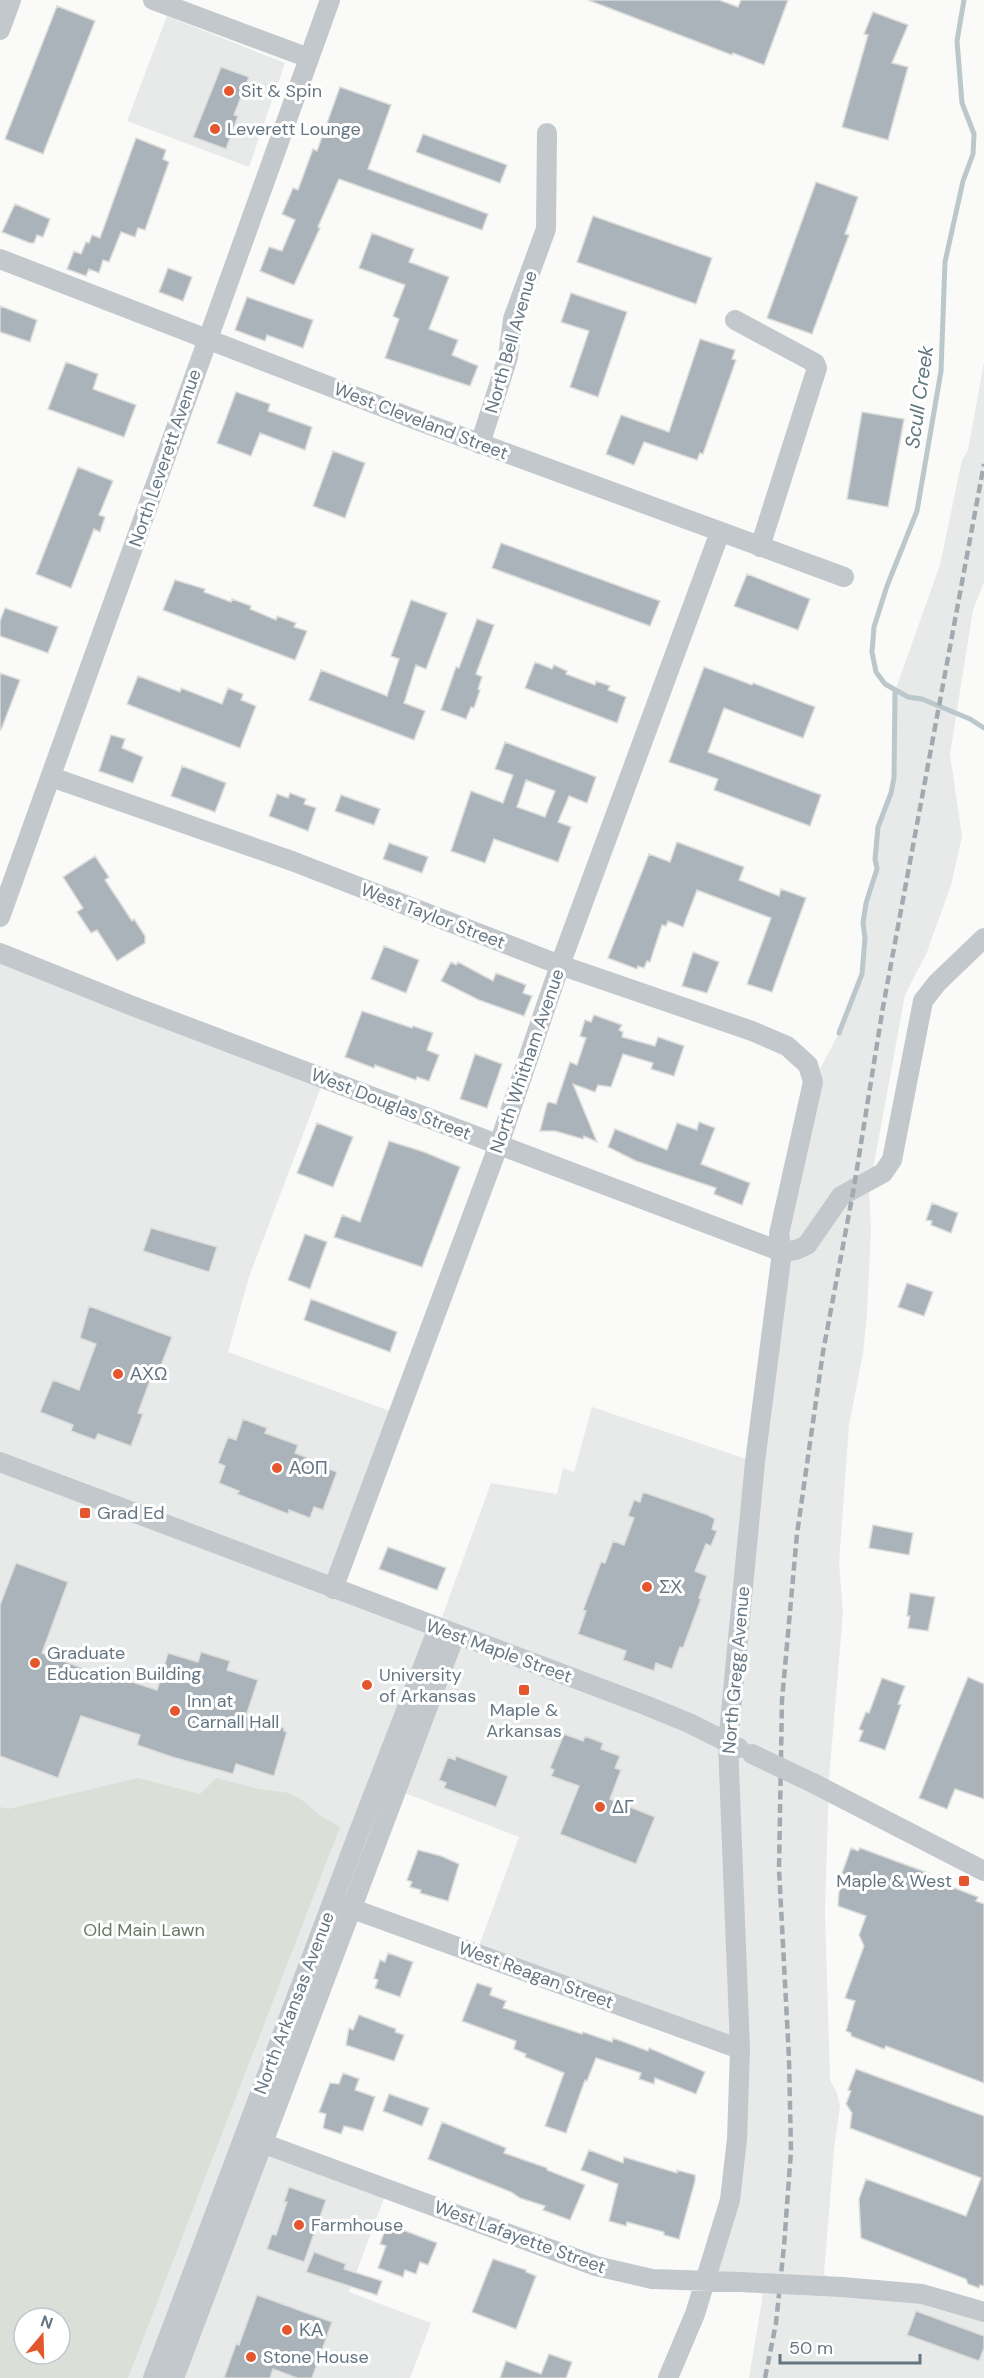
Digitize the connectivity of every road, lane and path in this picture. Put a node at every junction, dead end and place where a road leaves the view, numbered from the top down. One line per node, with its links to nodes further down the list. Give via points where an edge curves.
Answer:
1 (11, 0): 4 (street)
2 (153, 0): 5 (street)
3 (330, 0): 5 (street, North Leverett Avenue)
4 (0, 30)
5 (309, 58): 9 (street, North Leverett Avenue)
6 (547, 134): 10 (street, North Bell Avenue, via 546,229 513,319 508,357)
7 (0, 259): 9 (street, West Cleveland Street)
8 (735, 320): 12 (street, via 815,363 817,368)
9 (207, 338): 10 (street, West Cleveland Street); 14 (street, North Leverett Avenue)
10 (480, 444): 11 (street, West Cleveland Street)
11 (720, 532): 12 (street, West Cleveland Street); 18 (street, North Whitham Avenue)
12 (760, 547): 13 (street, West Cleveland Street)
13 (844, 577)
14 (51, 777): 15 (street, North Leverett Avenue); 18 (street, West Taylor Street, via 292,861)
15 (0, 917)
16 (984, 938): 21 (street, via 923,1001 892,1160 883,1173 841,1196 807,1245)
17 (0, 953): 20 (street, West Douglas Street)
18 (560, 965): 19 (street, West Taylor Street, via 752,1031 787,1046); 20 (street, North Whitham Avenue)
19 (808, 1065): 21 (street, North Gregg Avenue, via 813,1082 779,1234)
20 (499, 1144): 21 (street, West Douglas Street); 23 (street, North Whitham Avenue)
21 (782, 1252): 25 (street, North Gregg Avenue, via 755,1462)
22 (0, 1462): 23 (street, West Maple Street)
23 (333, 1589): 24 (street, West Maple Street)
24 (446, 1632): 25 (street, West Maple Street, via 645,1705); 27 (street, North Arkansas Avenue)
25 (728, 1743): 26 (street, West Maple Street, bridge); 28 (street, North Gregg Avenue)
26 (984, 1871)
27 (342, 1905): 28 (street, West Reagan Street); 29 (street, North Arkansas Avenue); 30 (street, North Arkansas Avenue)
28 (740, 2049): 31 (street, North Gregg Avenue, via 730,2200)
29 (244, 2137): 30 (street, West Lafayette Street); 33 (street, North Arkansas Avenue)
30 (263, 2144): 31 (street, West Lafayette Street, via 596,2266 652,2279); 34 (street, North Arkansas Avenue)
31 (705, 2280): 32 (street, West Lafayette Street, bridge, via 922,2294); 35 (street, North Gregg Avenue)
32 (984, 2312)
33 (153, 2378)
34 (174, 2378)
35 (668, 2378)

